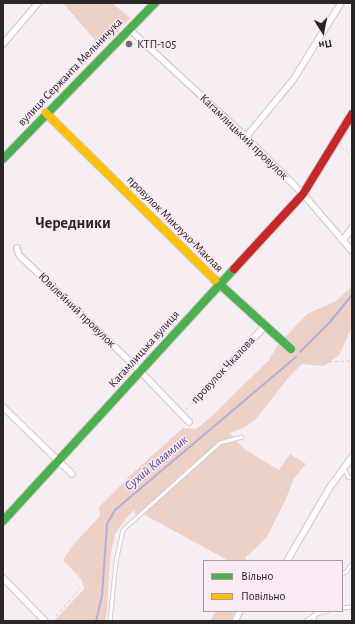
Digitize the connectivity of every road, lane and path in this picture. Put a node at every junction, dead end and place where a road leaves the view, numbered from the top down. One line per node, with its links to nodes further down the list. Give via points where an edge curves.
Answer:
1 (38, 3): 7 (street)
2 (64, 3): 8 (path)
3 (93, 3): 6 (path, via 104,14)
4 (154, 3): 6 (street, вулиця Сержанта Мельничука)
5 (341, 3): 11 (street, via 293,80)
6 (129, 29): 8 (street, вулиця Сержанта Мельничука); 11 (street, Кагамлицький провулок)
7 (3, 44)
8 (108, 50): 9 (street, вулиця Сержанта Мельничука)
9 (46, 113): 14 (street, вулиця Сержанта Мельничука); 20 (street, провулок Миклухо-Маклая)
10 (352, 114): 12 (street, Кагамлицька вулиця, via 347,126)
11 (246, 137): 15 (street, Кагамлицький провулок)
12 (333, 144): 13 (path); 15 (street, Кагамлицька вулиця)
13 (352, 155)
14 (3, 159)
15 (303, 194): 17 (street, Кагамлицький провулок, via 322,219); 20 (street, Кагамлицька вулиця)
16 (352, 228): 17 (street)
17 (343, 240): 19 (street, Кагамлицький провулок)
18 (17, 248): 24 (street, Ювілейний провулок, via 19,255)
19 (352, 251)
20 (219, 284): 21 (street, провулок Миклухо-Маклая); 24 (street, Кагамлицька вулиця)
21 (265, 326): 22 (street, провулок Миклухо-Маклая); 25 (street, провулок Чкалова)
22 (291, 349): 23 (path, via 303,360)
23 (352, 361)
24 (140, 371): 27 (street, Ювілейний провулок); 31 (street, Кагамлицька вулиця)
25 (218, 376): 27 (path, провулок Чкалова)
26 (3, 407): 31 (street)
27 (182, 415): 28 (street, Ювілейний провулок)
28 (189, 422)
29 (242, 437): 45 (lane, via 220,444 123,530 116,562)
30 (352, 457): 32 (street)
31 (58, 460): 33 (street); 35 (street, Кагамлицька вулиця)
32 (344, 468): 34 (lane, via 348,477); 36 (street, via 330,487)
33 (72, 474)
34 (352, 478)
35 (3, 520)
36 (288, 560)
37 (352, 564): 38 (lane)
38 (343, 574)
39 (3, 578): 43 (street)
40 (80, 588): 44 (path)
41 (240, 612): 46 (street)
42 (316, 612): 47 (lane); 48 (lane)
43 (45, 621)
44 (52, 621)
45 (110, 621)
46 (235, 621)
47 (306, 621)
48 (313, 621)

